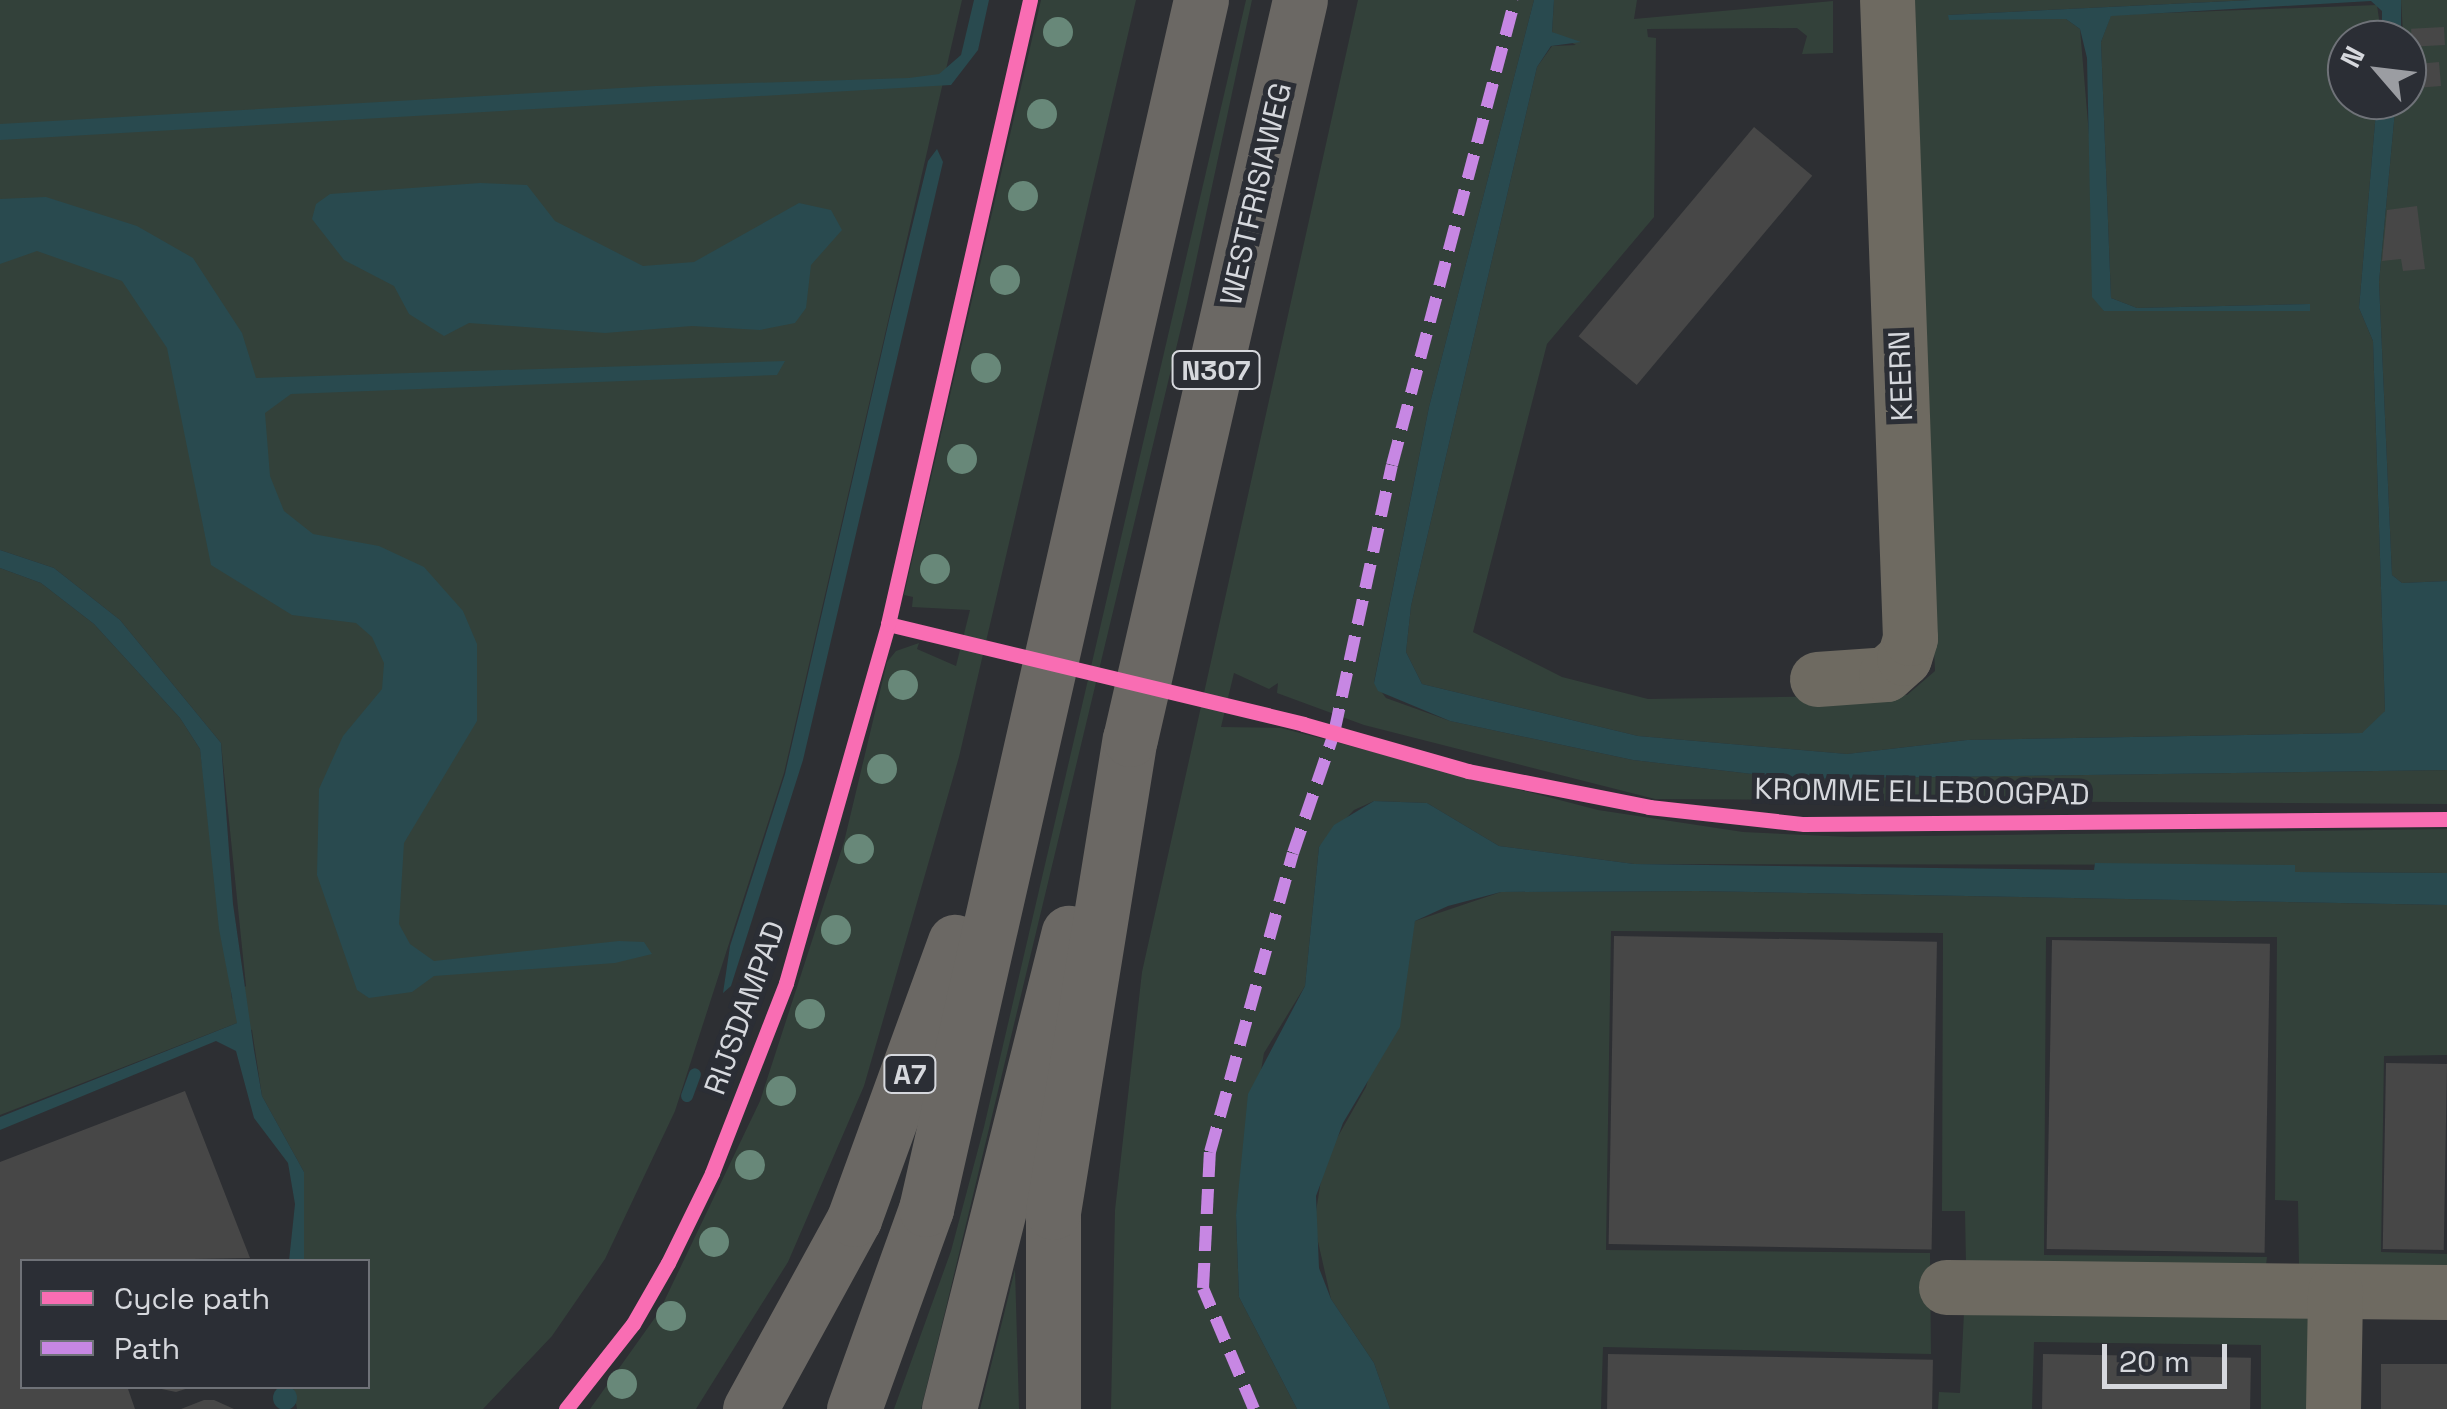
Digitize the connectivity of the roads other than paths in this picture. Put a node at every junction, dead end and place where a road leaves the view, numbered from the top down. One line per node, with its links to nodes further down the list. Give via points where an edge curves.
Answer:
1 (1201, 0): 5 (highway)
2 (1300, 0): 6 (highway, WESTFRISIAWEG / N307)
3 (1887, 0): 4 (lane, KEERN, via 1910,638 1904,658 1886,674)
4 (1817, 678)
5 (1034, 723): 10 (highway, A7, via 882,1154 820,1288); 11 (highway, A7, via 926,1209)
6 (1130, 739): 12 (highway, via 1048,1003); 13 (highway, via 1053,1212)
7 (1946, 1287): 8 (lane)
8 (2335, 1291): 9 (lane); 14 (lane)
9 (2447, 1292)
10 (750, 1409)
11 (854, 1409)
12 (949, 1409)
13 (1054, 1409)
14 (2334, 1409)

